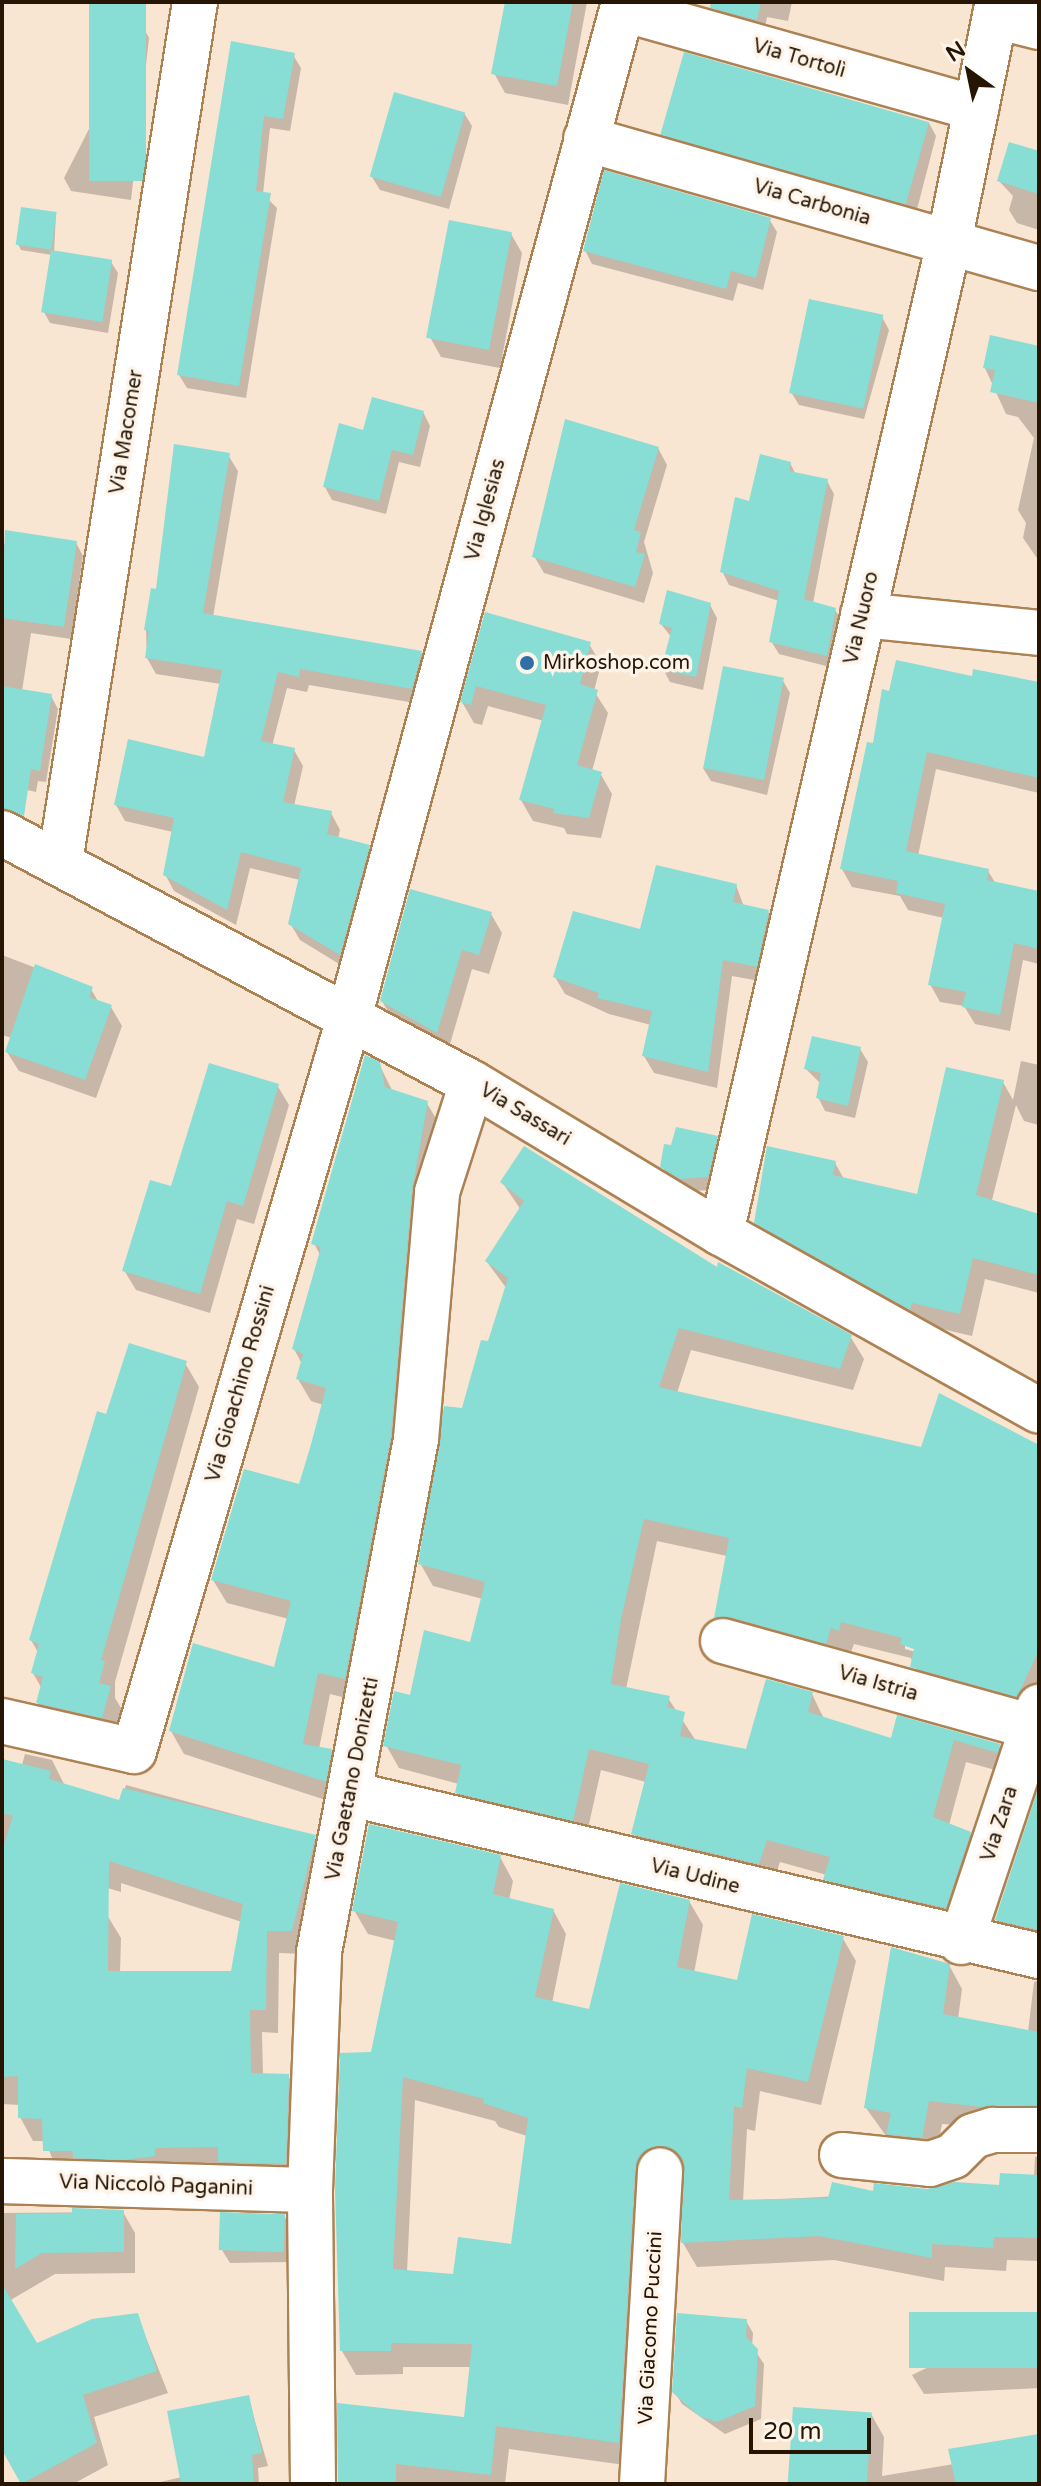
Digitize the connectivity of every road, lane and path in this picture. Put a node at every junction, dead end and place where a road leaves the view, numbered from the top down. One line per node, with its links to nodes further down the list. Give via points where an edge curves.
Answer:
1 (195, 2): 12 (street, Via Macomer)
2 (624, 6): 5 (street, Via Tortolì); 6 (street, Via Iglesias)
3 (996, 9): 4 (street); 5 (street, Via Nuoro)
4 (1039, 27)
5 (976, 108): 7 (street, Via Nuoro)
6 (586, 139): 7 (street, Via Carbonia); 13 (street, Via Iglesias)
7 (949, 242): 8 (street, Via Carbonia); 9 (street, Via Nuoro)
8 (1039, 268)
9 (863, 615): 10 (street); 15 (street, Via Nuoro)
10 (1039, 633)
11 (2, 833): 12 (street, Via Sassari)
12 (60, 862): 13 (street, Via Sassari)
13 (349, 1018): 14 (street, Via Sassari); 19 (street, Via Gioachino Rossini, via 134,1751)
14 (472, 1083): 15 (street, Via Sassari); 20 (street, Via Gaetano Donizetti, via 437,1192 416,1439)
15 (721, 1233): 16 (street, Via Sassari)
16 (1039, 1411)
17 (723, 1641): 18 (street, Via Istria)
18 (1036, 1717): 21 (street, Via Zara)
19 (2, 1721)
20 (351, 1794): 21 (street, Via Udine); 27 (street, Via Gaetano Donizetti, via 319,1952)
21 (961, 1942): 22 (street, Via Udine)
22 (1039, 1956)
23 (1039, 2130): 24 (street, via 993,2130 973,2136 953,2156 930,2164)
24 (842, 2155)
25 (660, 2171): 29 (street, Via Giacomo Puccini)
26 (2, 2181): 27 (street, Via Niccolò Paganini)
27 (310, 2190): 28 (street, Via Gaetano Donizetti)
28 (313, 2484)
29 (642, 2484)

